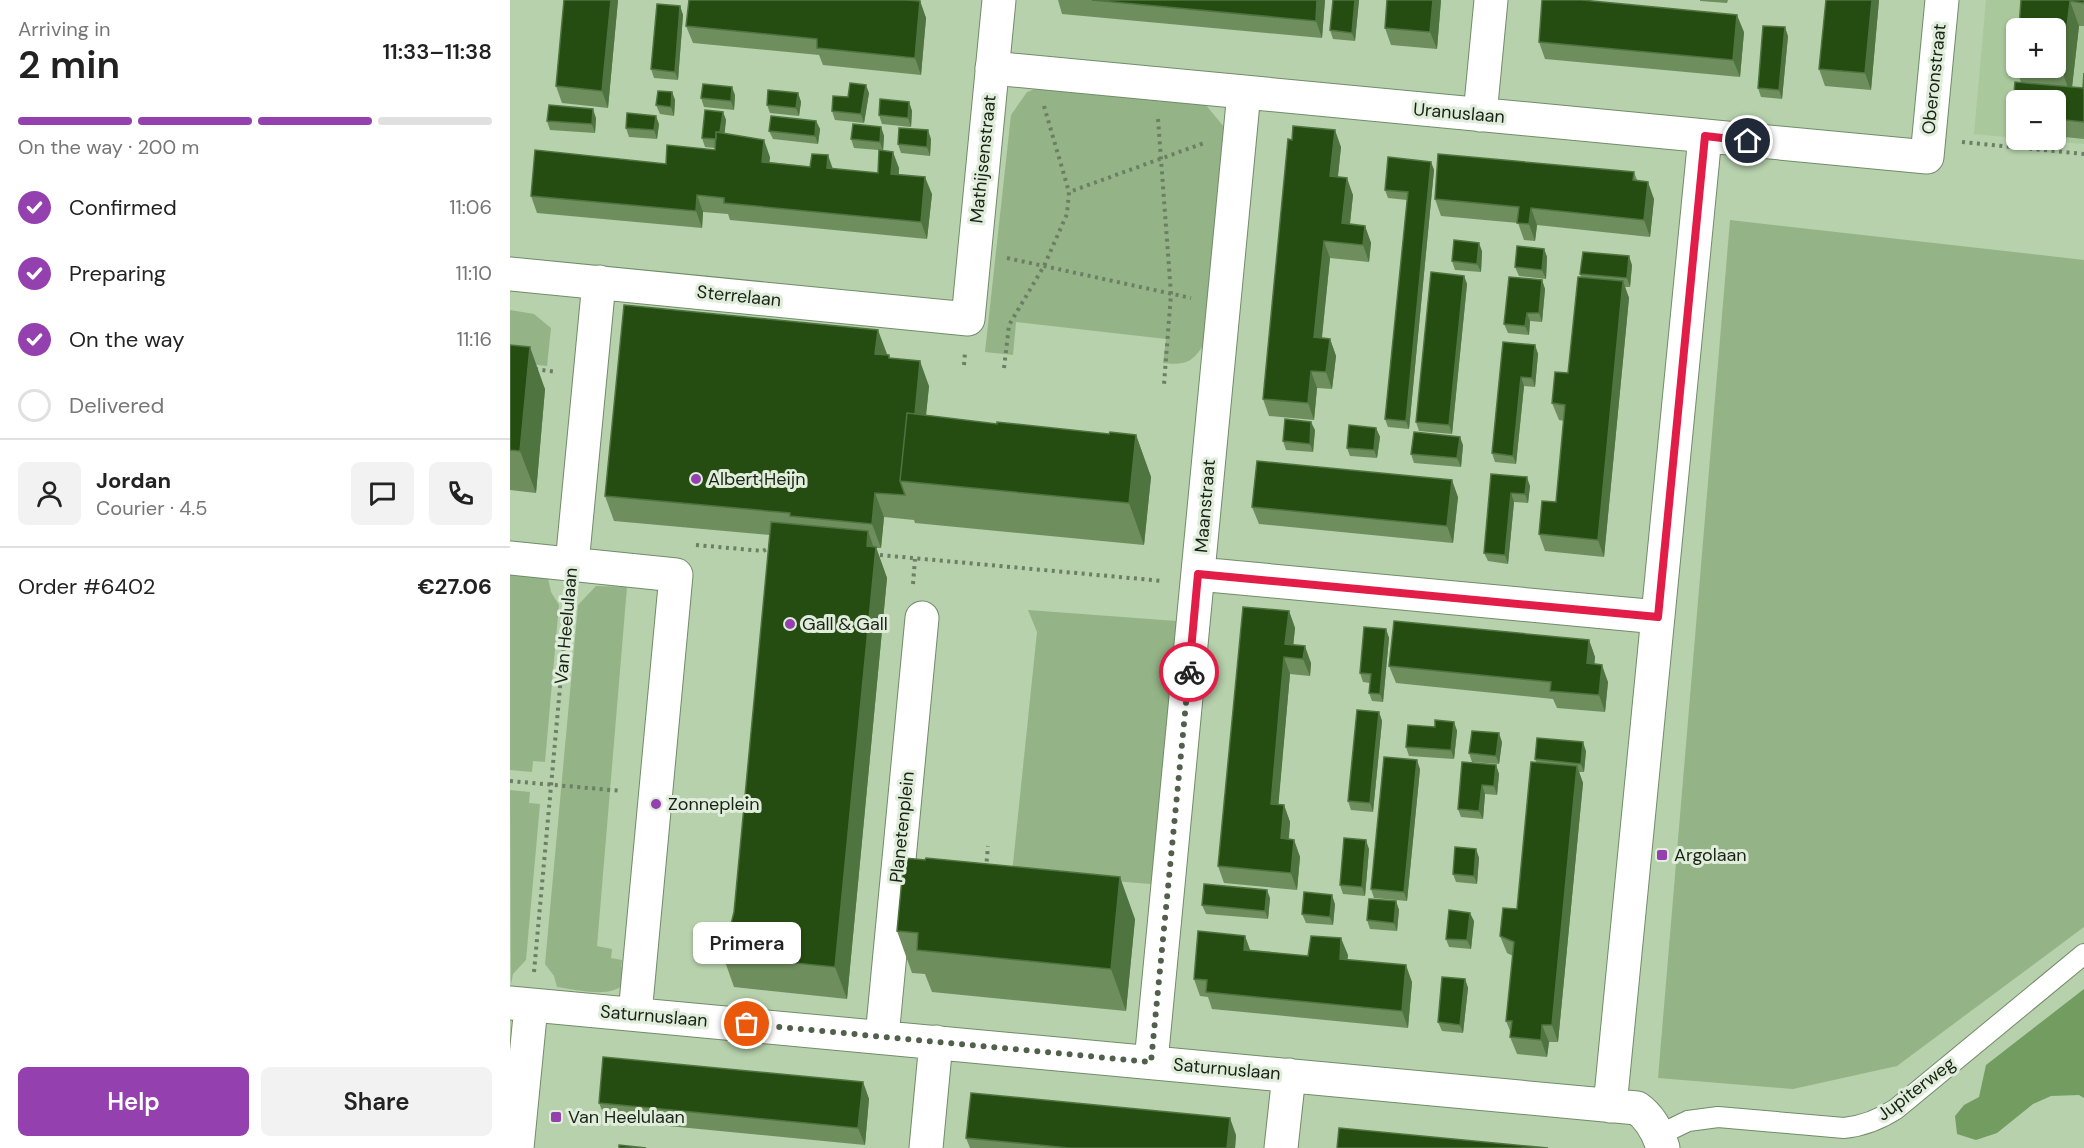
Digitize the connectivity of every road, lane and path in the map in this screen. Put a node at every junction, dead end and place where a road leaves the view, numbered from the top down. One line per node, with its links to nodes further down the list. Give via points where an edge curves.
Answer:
1 (999, 0): 4 (street, Mathijsenstraat)
2 (1491, 0): 8 (street)
3 (1942, 0): 11 (street, Oberonstraat)
4 (992, 68): 5 (street, Uranuslaan); 15 (street, Mathijsenstraat)
5 (1040, 73): 6 (street, Uranuslaan); 14 (path, via 1039,90)
6 (1155, 84): 7 (street, Uranuslaan); 13 (path)
7 (1244, 92): 8 (street, Uranuslaan); 9 (street, Maanstraat)
8 (1480, 115): 10 (street, Uranuslaan)
9 (1241, 130): 13 (path); 20 (street, Maanstraat)
10 (1705, 136): 11 (street, Uranuslaan); 32 (street)
11 (1927, 148): 12 (path)
12 (2084, 153)
13 (1161, 158): 14 (path); 19 (path)
14 (1069, 192): 16 (path, via 1067,213)
15 (974, 251): 16 (path); 21 (street, Mathijsenstraat)
16 (1044, 266): 19 (path); 22 (path, via 1009,325)
17 (510, 274): 18 (street, Sterrelaan)
18 (599, 282): 21 (street, Sterrelaan); 24 (street, Van Heelulaan)
19 (1171, 294): 20 (path); 25 (path)
20 (1224, 306): 30 (street, Maanstraat)
21 (968, 319)
22 (1004, 368)
23 (533, 369): 24 (path)
24 (590, 375): 29 (street, Van Heelulaan)
25 (1164, 384)
26 (774, 546): 31 (path, via 763,551 680,543)
27 (880, 555): 30 (path, via 1166,581)
28 (510, 558): 29 (street)
29 (572, 564): 31 (street); 35 (path, Van Heelulaan)
30 (1198, 574): 32 (street); 44 (street, Maanstraat)
31 (676, 575): 36 (street)
32 (1658, 617): 46 (street)
33 (922, 618): 42 (street, Planetenplein)
34 (510, 781): 35 (path)
35 (552, 785): 36 (path); 40 (path, Van Heelulaan)
36 (656, 795): 41 (street)
37 (988, 846): 38 (path)
38 (986, 873)
39 (2084, 954): 47 (lane, Jupiterweg, via 1896,1109 1862,1126 1844,1128 1718,1117 1688,1121)
40 (521, 1004): 41 (street, Saturnuslaan); 48 (street)
41 (635, 1014): 42 (street, Saturnuslaan)
42 (882, 1037): 43 (street, Saturnuslaan)
43 (936, 1042): 44 (street, Saturnuslaan); 49 (street)
44 (1151, 1062): 45 (street, Saturnuslaan)
45 (1288, 1075): 46 (street, Saturnuslaan); 50 (street)
46 (1610, 1106): 47 (street, Saturnuslaan, via 1637,1108 1646,1115)
47 (1661, 1142)
48 (517, 1148)
49 (926, 1148)
50 (1281, 1148)

